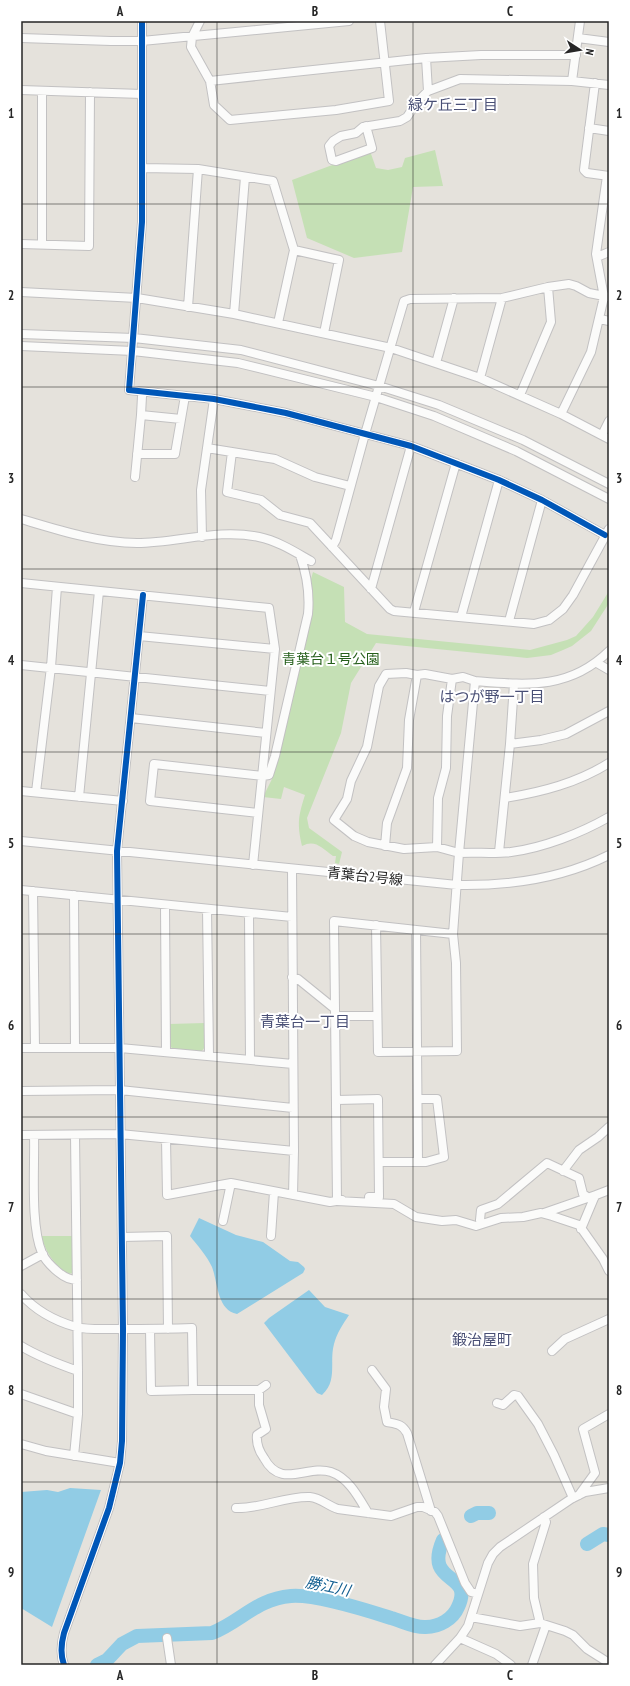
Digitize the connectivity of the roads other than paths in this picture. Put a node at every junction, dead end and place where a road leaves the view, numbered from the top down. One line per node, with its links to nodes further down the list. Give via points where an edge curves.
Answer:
1 (142, 21): 11 (street)
2 (200, 21): 8 (street)
3 (252, 21): 7 (street)
4 (349, 21): 7 (street)
5 (380, 21): 15 (street)
6 (580, 21): 10 (street)
7 (253, 30): 8 (street)
8 (192, 37): 11 (street); 16 (street, via 191,47)
9 (21, 38): 11 (street)
10 (578, 38): 12 (street); 13 (street)
11 (142, 41): 24 (street)
12 (609, 42)
13 (576, 54): 14 (street); 17 (street)
14 (426, 58): 15 (street); 22 (street)
15 (385, 62): 16 (street); 16 (street, via 389,101 336,110 230,120 214,105)
16 (210, 81)
17 (572, 81): 18 (street); 22 (street, via 460,79)
18 (595, 83): 19 (street); 26 (street)
19 (609, 85)
20 (21, 90): 21 (street)
21 (42, 91): 23 (street); 33 (street)
22 (428, 91): 25 (street, via 407,117 400,121)
23 (90, 92): 24 (street); 33 (street, via 90,246)
24 (142, 94): 28 (street)
25 (366, 126): 25 (street, via 356,133 333,140 329,146 332,160 336,161 372,148)
26 (589, 128): 27 (street); 30 (street, via 584,170)
27 (609, 131)
28 (143, 168): 29 (street); 40 (street)
29 (198, 169): 31 (street); 43 (street)
30 (608, 176): 36 (street)
31 (245, 177): 34 (street, via 273,180); 44 (street)
32 (21, 244): 33 (street)
33 (42, 244)
34 (294, 250): 47 (street); 48 (street, via 339,260)
35 (609, 252): 36 (street)
36 (597, 257): 39 (street)
37 (548, 287): 39 (street, via 569,284); 42 (street); 57 (street, via 551,322)
38 (21, 292): 40 (street)
39 (607, 297): 45 (street)
40 (137, 298): 43 (street); 50 (street)
41 (454, 298): 42 (street); 52 (street, via 404,301); 54 (street)
42 (502, 298): 55 (street)
43 (188, 308): 44 (street)
44 (234, 314): 47 (street)
45 (600, 319): 46 (street); 62 (street, via 592,352)
46 (609, 321)
47 (278, 323): 48 (street)
48 (324, 333): 52 (street)
49 (21, 334): 50 (street)
50 (134, 338): 53 (street); 56 (street, via 241,350)
51 (21, 346): 53 (street)
52 (391, 348): 54 (street); 56 (street)
53 (133, 351): 59 (street, via 129,390); 60 (street, via 238,363)
54 (436, 362): 55 (street)
55 (480, 378): 57 (street)
56 (379, 386): 60 (street); 75 (street, via 439,405 523,440)
57 (520, 395): 62 (street)
58 (142, 396): 63 (street)
59 (185, 396): 61 (street); 64 (street)
60 (376, 397): 66 (street); 77 (street, via 434,416 516,451)
61 (214, 399): 66 (street, via 286,413); 69 (street)
62 (561, 414): 67 (street)
63 (141, 415): 64 (street); 71 (street)
64 (180, 419): 71 (street, via 174,454)
65 (609, 421): 67 (street)
66 (365, 434): 68 (street); 76 (street)
67 (606, 437)
68 (411, 446): 72 (street); 87 (street)
69 (207, 448): 70 (street); 81 (street, via 201,490)
70 (232, 452): 76 (street, via 275,459 315,477); 82 (street, via 227,492 261,500 280,515 310,523)
71 (138, 454): 73 (street)
72 (456, 463): 74 (street); 90 (street)
73 (135, 477)
74 (499, 480): 78 (street); 91 (street)
75 (609, 484)
76 (350, 486): 82 (street)
77 (609, 499)
78 (542, 500): 80 (street); 92 (street)
79 (21, 519): 81 (street, via 107,541 138,543)
80 (607, 532): 92 (street, via 563,609 549,620 534,624)
81 (202, 537): 83 (street, via 259,537 276,542)
82 (332, 547): 87 (street)
83 (300, 555): 84 (street); 112 (street, via 310,598 308,614 275,756 269,775)
84 (312, 561)
85 (21, 583): 86 (street)
86 (58, 587): 88 (street); 98 (street)
87 (371, 589): 90 (street, via 390,609)
88 (99, 591): 89 (street); 100 (street)
89 (143, 595): 93 (street); 94 (street, via 269,608)
90 (414, 612): 91 (street)
91 (461, 617): 92 (street)
92 (509, 621)
93 (139, 636): 94 (street); 102 (street)
94 (275, 649): 106 (street)
95 (609, 651): 96 (street)
96 (597, 663): 99 (street); 105 (street, via 560,680 539,684)
97 (21, 664): 98 (street)
98 (51, 668): 100 (street); 114 (street)
99 (609, 670)
100 (92, 672): 102 (street); 115 (street)
101 (417, 675): 103 (street); 121 (street, via 409,720 407,768 387,823); 121 (street, via 406,672 386,674 379,686 367,747 351,781 347,799 334,820 354,836)
102 (135, 677): 106 (street); 108 (street)
103 (452, 679): 104 (street, via 463,677); 122 (street, via 447,716 446,768 438,798)
104 (475, 681): 105 (street); 125 (street)
105 (514, 684): 110 (street)
106 (270, 692): 109 (street)
107 (609, 711): 110 (street, via 566,734)
108 (131, 718): 109 (street); 117 (street)
109 (266, 732): 112 (street)
110 (510, 744): 116 (street)
111 (609, 763): 116 (street, via 567,784 538,793)
112 (263, 776): 118 (street); 118 (street, via 154,764 150,801)
113 (21, 791): 114 (street)
114 (36, 792): 115 (street)
115 (79, 797): 117 (street)
116 (505, 798): 124 (street)
117 (123, 801): 123 (street)
118 (258, 813): 127 (street)
119 (609, 817): 124 (street, via 590,828 551,842 511,852)
120 (21, 841): 123 (street, 青葉台2号線)
121 (385, 846): 122 (street, via 404,849)
122 (437, 847): 125 (street)
123 (118, 851): 127 (street, 青葉台2号線); 133 (street)
124 (499, 852): 125 (street)
125 (459, 853): 129 (street)
126 (609, 855): 129 (street, 青葉台2号線, via 547,878 500,885)
127 (253, 865): 128 (street, 青葉台2号線)
128 (292, 868): 129 (street, 青葉台2号線); 137 (street)
129 (456, 885): 140 (street)
130 (21, 890): 131 (street)
131 (33, 892): 132 (street); 145 (street)
132 (74, 895): 133 (street); 146 (street)
133 (118, 899): 134 (street); 147 (street)
134 (165, 905): 135 (street); 148 (street)
135 (207, 909): 136 (street); 150 (street)
136 (249, 914): 137 (street); 151 (street)
137 (292, 917): 141 (street)
138 (376, 925): 139 (street); 142 (street, via 334,921); 143 (street)
139 (416, 930): 140 (street); 149 (street)
140 (453, 934): 149 (street, via 456,963 457,1051)
141 (292, 977): 142 (street, via 298,979); 152 (street)
142 (335, 1012): 143 (street); 156 (street)
143 (377, 1016): 149 (street, via 378,1052)
144 (21, 1048): 145 (street)
145 (35, 1048): 146 (street)
146 (75, 1048): 147 (street)
147 (120, 1048): 148 (street); 153 (street)
148 (166, 1052): 150 (street)
149 (417, 1052): 155 (street)
150 (208, 1056): 151 (street)
151 (250, 1060): 152 (street)
152 (293, 1064): 157 (street)
153 (120, 1090): 154 (street); 157 (street); 159 (street)
154 (21, 1091)
155 (418, 1099): 166 (street); 166 (street, via 437,1099 444,1157)
156 (337, 1100): 165 (street, via 378,1099); 173 (street)
157 (293, 1108): 164 (street)
158 (609, 1127): 167 (street, via 579,1150)
159 (120, 1134): 162 (street); 163 (street); 179 (street)
160 (21, 1135): 161 (street)
161 (34, 1135): 162 (street); 180 (street, via 35,1218)
162 (75, 1135): 183 (street)
163 (166, 1139): 164 (street); 168 (street, via 167,1195)
164 (294, 1151): 171 (street)
165 (379, 1162): 166 (street); 173 (street, via 379,1197 354,1197)
166 (418, 1162)
167 (563, 1171): 172 (street, via 578,1178 583,1194); 175 (street, via 547,1163 498,1204 481,1210)
168 (231, 1183): 170 (street); 176 (street)
169 (609, 1190): 172 (street)
170 (274, 1192): 171 (street); 178 (street)
171 (293, 1195): 173 (street)
172 (593, 1196): 174 (street); 177 (street)
173 (337, 1201): 174 (street, via 394,1204 416,1217 442,1221 456,1220 472,1226 501,1218)
174 (544, 1214): 177 (street, via 579,1226)
175 (480, 1220)
176 (223, 1221)
177 (581, 1229): 182 (street)
178 (271, 1236)
179 (122, 1237): 187 (street); 189 (street, via 166,1236)
180 (43, 1254): 181 (street); 183 (street, via 62,1275 70,1280)
181 (21, 1266)
182 (609, 1271)
183 (77, 1280): 186 (street)
184 (21, 1294): 186 (street, via 28,1302 55,1319)
185 (609, 1319): 191 (street, via 566,1339)
186 (77, 1327): 187 (street); 193 (street)
187 (123, 1329): 188 (street); 201 (street)
188 (150, 1329): 189 (street); 194 (street, via 151,1391)
189 (168, 1329): 194 (street, via 192,1328)
190 (21, 1346): 193 (street, via 56,1364)
191 (552, 1351)
192 (372, 1370): 205 (street, via 386,1389 384,1407 387,1422 398,1424 407,1433)
193 (78, 1371): 197 (street)
194 (193, 1390): 206 (street, via 262,1388 259,1406 266,1429 257,1435 256,1443 266,1462 278,1472 294,1476 320,1470 339,1476 357,1495)
195 (21, 1394): 197 (street)
196 (498, 1403): 203 (street, via 503,1405 514,1395 518,1396 541,1430)
197 (78, 1414): 200 (street)
198 (609, 1414): 203 (street, via 583,1430 595,1473)
199 (21, 1444): 200 (street)
200 (74, 1456): 201 (street)
201 (120, 1463): 214 (street, via 108,1508 64,1633 61,1646)
202 (609, 1488): 203 (street)
203 (576, 1496): 207 (street)
204 (236, 1508): 206 (street, via 250,1508 310,1497 320,1499 332,1507)
205 (431, 1510): 206 (street, via 417,1507 391,1516); 208 (street, via 438,1516 465,1583 471,1592)
206 (368, 1513)
207 (544, 1517): 208 (street, via 493,1554); 210 (street, via 546,1522 533,1564 534,1598)
208 (478, 1594): 209 (street)
209 (471, 1617): 210 (street, via 520,1626); 212 (street)
210 (543, 1624): 213 (street, via 573,1635 587,1649); 218 (street)
211 (167, 1638): 215 (street)
212 (460, 1638): 216 (street); 217 (street, via 496,1654)
213 (609, 1663)
214 (64, 1665)
215 (170, 1665)
216 (435, 1665)
217 (511, 1665)
218 (532, 1665)

